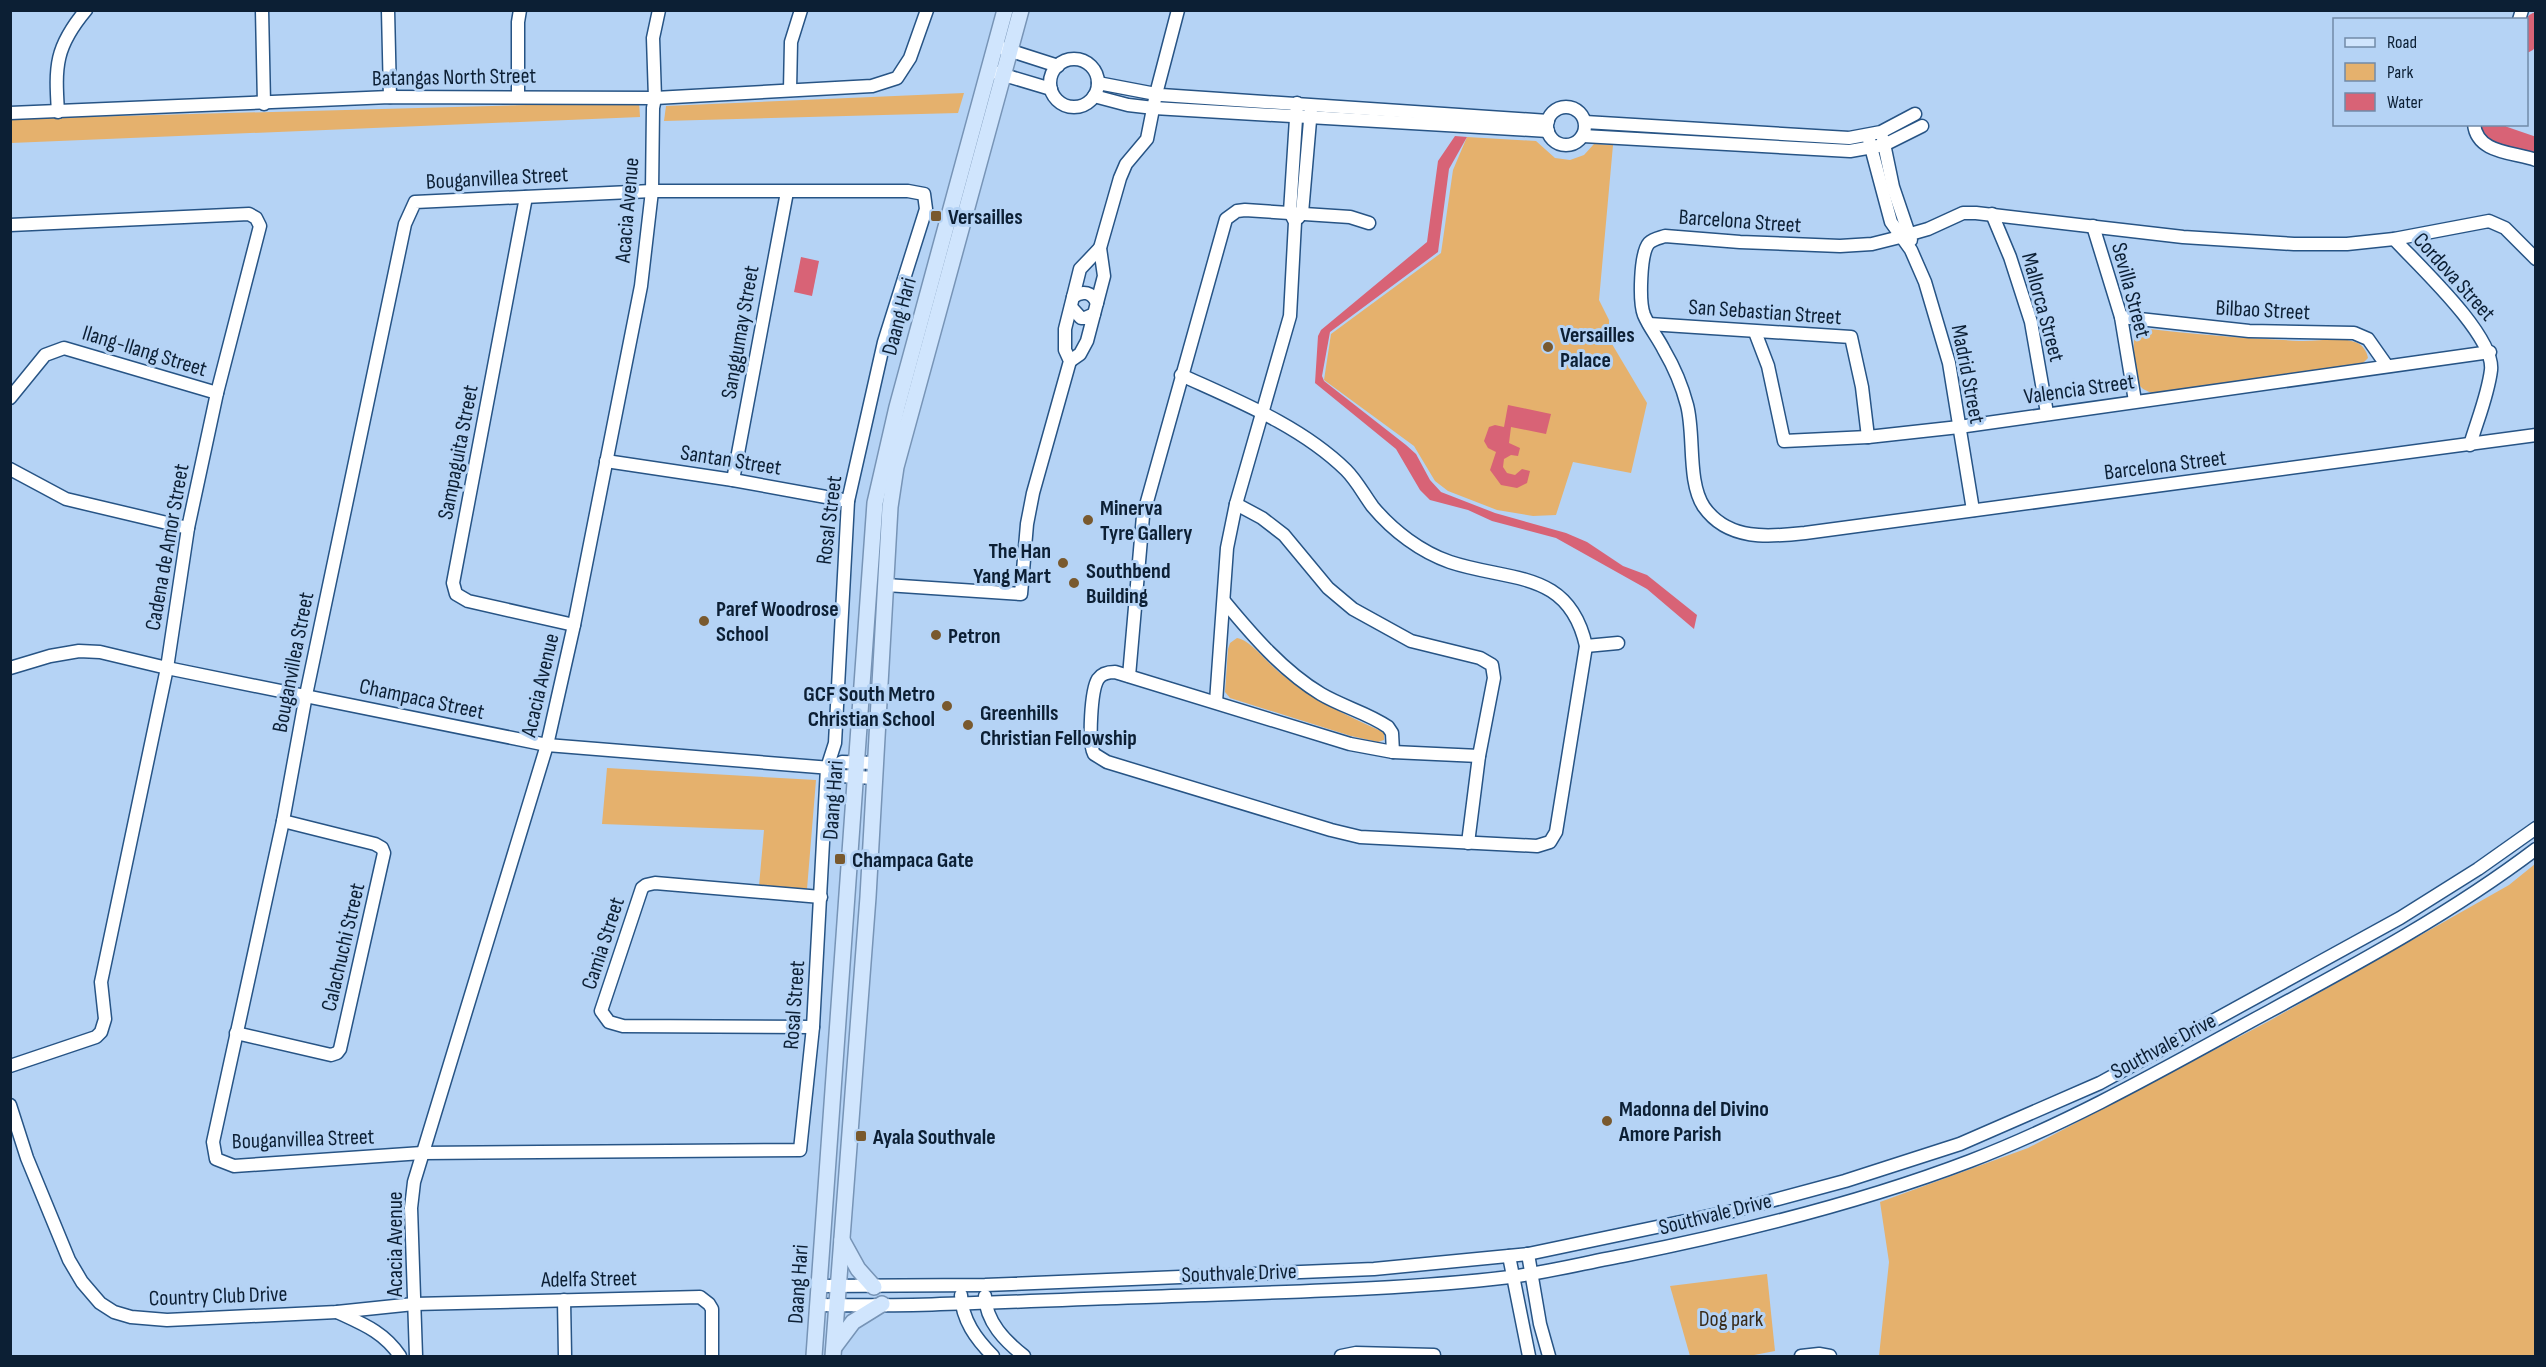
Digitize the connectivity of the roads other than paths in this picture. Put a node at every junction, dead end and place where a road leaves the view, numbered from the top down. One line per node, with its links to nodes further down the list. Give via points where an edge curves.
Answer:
1 (86, 10): 26 (street, via 60,49 56,79)
2 (262, 10): 22 (street)
3 (388, 10): 20 (street)
4 (520, 10): 18 (street)
5 (659, 10): 21 (street, Acacia Avenue, via 653,38)
6 (801, 10): 16 (street, via 791,42)
7 (927, 10): 16 (street, Batangas North Street, via 910,58 897,78 872,86)
8 (1005, 10): 11 (main road, Daang Hari)
9 (1021, 10): 11 (main road, Daang Hari)
10 (1178, 10): 17 (street)
11 (1002, 49): 12 (street); 13 (main road, Daang Hari)
12 (1058, 66): 14 (street, via 1072,59 1087,63); 15 (street, via 1051,76)
13 (995, 73): 15 (street); 76 (main road, Daang Hari, via 896,467); 90 (main road, Daang Hari, via 897,407 875,503)
14 (1098, 82): 17 (street); 19 (street)
15 (1051, 89): 19 (street, via 1066,106 1082,106)
16 (790, 90): 21 (street, Batangas North Street)
17 (1156, 94): 23 (street); 24 (street)
18 (518, 96): 20 (street, Batangas North Street); 21 (street, Batangas North Street)
19 (1094, 96): 23 (street)
20 (390, 97): 22 (street, Batangas North Street)
21 (655, 98): 39 (street, Acacia Avenue)
22 (264, 104): 26 (street, Batangas North Street)
23 (1154, 108): 24 (street); 49 (street, via 1148,139 1126,164 1120,178)
24 (1297, 109): 25 (street); 43 (street)
25 (1311, 110): 30 (street); 43 (street)
26 (58, 112): 27 (street, Batangas North Street)
27 (10, 113)
28 (1915, 114): 33 (street)
29 (1585, 122): 30 (street, via 1576,110 1567,107 1552,113); 34 (street); 35 (street)
30 (1548, 126): 34 (street, via 1551,138 1564,145)
31 (1922, 126): 36 (street)
32 (2474, 126): 38 (street, via 2487,147)
33 (1881, 132): 35 (street); 36 (street, Madrid Street)
34 (1583, 136): 37 (street, via 1821,150)
35 (1868, 136): 37 (street, Madrid Street)
36 (1884, 145): 37 (street); 47 (street, Madrid Street)
37 (1871, 149): 47 (street, Madrid Street, via 1891,222)
38 (2535, 160)
39 (652, 191): 40 (street, Rosal Street); 41 (street, Bouganvillea Street); 69 (street, Acacia Avenue, via 641,286)
40 (787, 192): 71 (street, Sanggumay Street); 72 (street, Rosal Street, via 924,194 926,209 884,342)
41 (526, 197): 78 (street, Sampaguita Street, via 453,583 456,594 468,601); 84 (street, Bouganvillea Street, via 415,202 405,224)
42 (1992, 214): 46 (street, Barcelona Street); 47 (street, Barcelona Street, via 1963,213); 64 (street, Mallorca Street, via 2031,322)
43 (1296, 216): 44 (street, via 1350,217); 59 (street, via 1245,210 1226,219); 63 (street, via 1290,316)
44 (1369, 223)
45 (10, 225): 60 (street, Cadena de Amor Street, via 249,214 256,218 260,226)
46 (2093, 226): 48 (street, Barcelona Street, via 2182,237 2294,244); 53 (street, Sevilla Street)
47 (1905, 236): 54 (street, Barcelona Street, via 1840,246 1665,236 1655,239 1644,252 1640,298); 65 (street, Madrid Street, via 1928,292 1949,363)
48 (2394, 239): 50 (street, Barcelona Street, via 2489,221 2505,228); 56 (street, Cordova Street, via 2445,293)
49 (1100, 248): 51 (street, via 1080,269); 52 (street, via 1104,276)
50 (2535, 260)
51 (1072, 302): 52 (street, via 1077,294 1087,293); 52 (street, via 1081,318); 57 (street, via 1065,329 1065,350)
52 (1096, 308): 57 (street, via 1087,341 1080,354)
53 (2121, 317): 58 (street, Bilbao Street, via 2249,331 2355,333 2368,339); 62 (street, Sevilla Street)
54 (1648, 324): 55 (street, San Sebastian Street); 74 (street, Barcelona Street, via 1674,369 1687,404 1698,493 1705,508 1720,522 1754,536 1775,536)
55 (1755, 333): 67 (street, Valencia Street, via 1768,366 1784,441); 67 (street, San Sebastian Street, via 1851,337)
56 (2490, 352): 58 (street, Valencia Street); 68 (street, Cordova Street, via 2492,369)
57 (1070, 361): 76 (street, via 1033,493 1021,594)
58 (2387, 366): 62 (street, Valencia Street)
59 (1181, 375): 63 (street); 83 (street, via 1143,516)
60 (217, 393): 61 (street, Ilang-Ilang Street, via 64,348 45,355); 75 (street, Cadena de Amor Street)
61 (10, 398)
62 (2134, 401): 64 (street, Valencia Street)
63 (1262, 413): 73 (street); 80 (street, via 1347,471 1390,526 1422,549 1450,562 1555,591 1582,626)
64 (2047, 413): 65 (street, Valencia Street)
65 (1959, 427): 67 (street, Valencia Street); 74 (street, Madrid Street)
66 (2535, 435): 68 (street, Barcelona Street)
67 (1868, 437)
68 (2470, 445): 74 (street, Barcelona Street)
69 (606, 461): 71 (street, Santan Street); 78 (street, Acacia Avenue)
70 (10, 469): 75 (street, via 66,499)
71 (734, 480): 72 (street, Santan Street)
72 (848, 501): 89 (street, Rosal Street, via 835,743)
73 (1236, 504): 77 (street, via 1227,548); 88 (street, via 1284,534 1328,588 1353,609 1411,640 1480,658 1492,665 1494,678)
74 (1973, 510)
75 (188, 528): 82 (street, Cadena de Amor Street)
76 (886, 585): 91 (main road, Daang Hari)
77 (1224, 601): 85 (street); 87 (street, via 1249,631 1305,683 1388,727)
78 (574, 625): 86 (street, Acacia Avenue)
79 (1618, 643): 80 (street)
80 (1586, 646): 94 (street, via 1554,838 1537,846)
81 (10, 668): 82 (street, Champaca Street, via 79,651 100,652)
82 (167, 668): 84 (street, Champaca Street); 99 (street, Cadena de Amor Street, via 101,982 104,1026 96,1037)
83 (1129, 675): 85 (street); 94 (street, via 1106,672 1098,678 1090,748 1099,759 1331,830 1390,840)
84 (306, 695): 86 (street, Champaca Street); 92 (street, Bouganvillea Street)
85 (1216, 702): 87 (street, via 1350,744)
86 (547, 745): 89 (street, Champaca Street); 101 (street, Acacia Avenue)
87 (1393, 752): 88 (street)
88 (1479, 756): 94 (street)
89 (829, 768): 90 (street); 96 (street, Rosal Street)
90 (849, 769): 91 (street); 109 (main road, Daang Hari)
91 (875, 771): 102 (main road, Daang Hari)
92 (283, 821): 98 (street, Bouganvillea Street); 98 (street, Calachuchi Street, via 375,844 384,853 337,1053 330,1055)
93 (2535, 828): 103 (street, Southvale Drive, via 2478,870 2342,951 2100,1083 2022,1119 1960,1144 1792,1195 1671,1226)
94 (1468, 843)
95 (2535, 849): 105 (street, Southvale Drive, via 2410,932 2332,978 2030,1136 1905,1183 1808,1212 1677,1245)
96 (821, 897): 97 (street, Rosal Street); 97 (street, Camia Street, via 646,885 602,1011 609,1022 623,1026)
97 (813, 1027): 101 (street, Rosal Street, via 800,1150)
98 (236, 1033): 101 (street, Bouganvillea Street, via 213,1142 216,1159 234,1166)
99 (10, 1066)
100 (10, 1105): 119 (street, Country Club Drive, via 69,1260 100,1303 114,1312 147,1320)
101 (422, 1153): 115 (street, Acacia Avenue, via 411,1208)
102 (841, 1237): 110 (main road, Daang Hari); 111 (main road, via 851,1259)
103 (1528, 1254): 104 (street, Southvale Drive); 105 (street)
104 (1509, 1256): 106 (street); 108 (street, Southvale Drive, via 1374,1269)
105 (1531, 1274): 106 (street, Southvale Drive); 131 (street)
106 (1512, 1276): 114 (street, Southvale Drive, via 1374,1289); 130 (street)
107 (961, 1285): 108 (street, Southvale Drive); 111 (street, Southvale Drive); 113 (street)
108 (985, 1285): 114 (street)
109 (820, 1286): 110 (street, Southvale Drive); 117 (main road, Daang Hari)
110 (838, 1287): 111 (street, Southvale Drive); 118 (main road, Daang Hari)
111 (874, 1287)
112 (564, 1300): 115 (street, Adelfa Street); 124 (street); 125 (street, Adelfa Street, via 700,1297 712,1309)
113 (962, 1302): 114 (street, Southvale Drive); 116 (street, Southvale Drive); 127 (street, via 974,1334)
114 (986, 1302): 128 (street, via 999,1332)
115 (414, 1304): 119 (street, Country Club Drive); 123 (street, Acacia Avenue)
116 (882, 1304): 118 (street, Southvale Drive); 120 (main road, via 845,1330)
117 (818, 1305): 118 (street, Southvale Drive); 126 (main road, Daang Hari)
118 (837, 1305): 120 (main road, Daang Hari)
119 (337, 1312): 122 (street, via 390,1341)
120 (833, 1353)
121 (1434, 1355): 129 (street)
122 (400, 1356)
123 (416, 1356)
124 (565, 1356)
125 (712, 1356)
126 (814, 1356)
127 (993, 1356)
128 (1023, 1356)
129 (1341, 1356)
130 (1529, 1356)
131 (1549, 1356)
132 (1801, 1356): 133 (street)
133 (1830, 1356)

